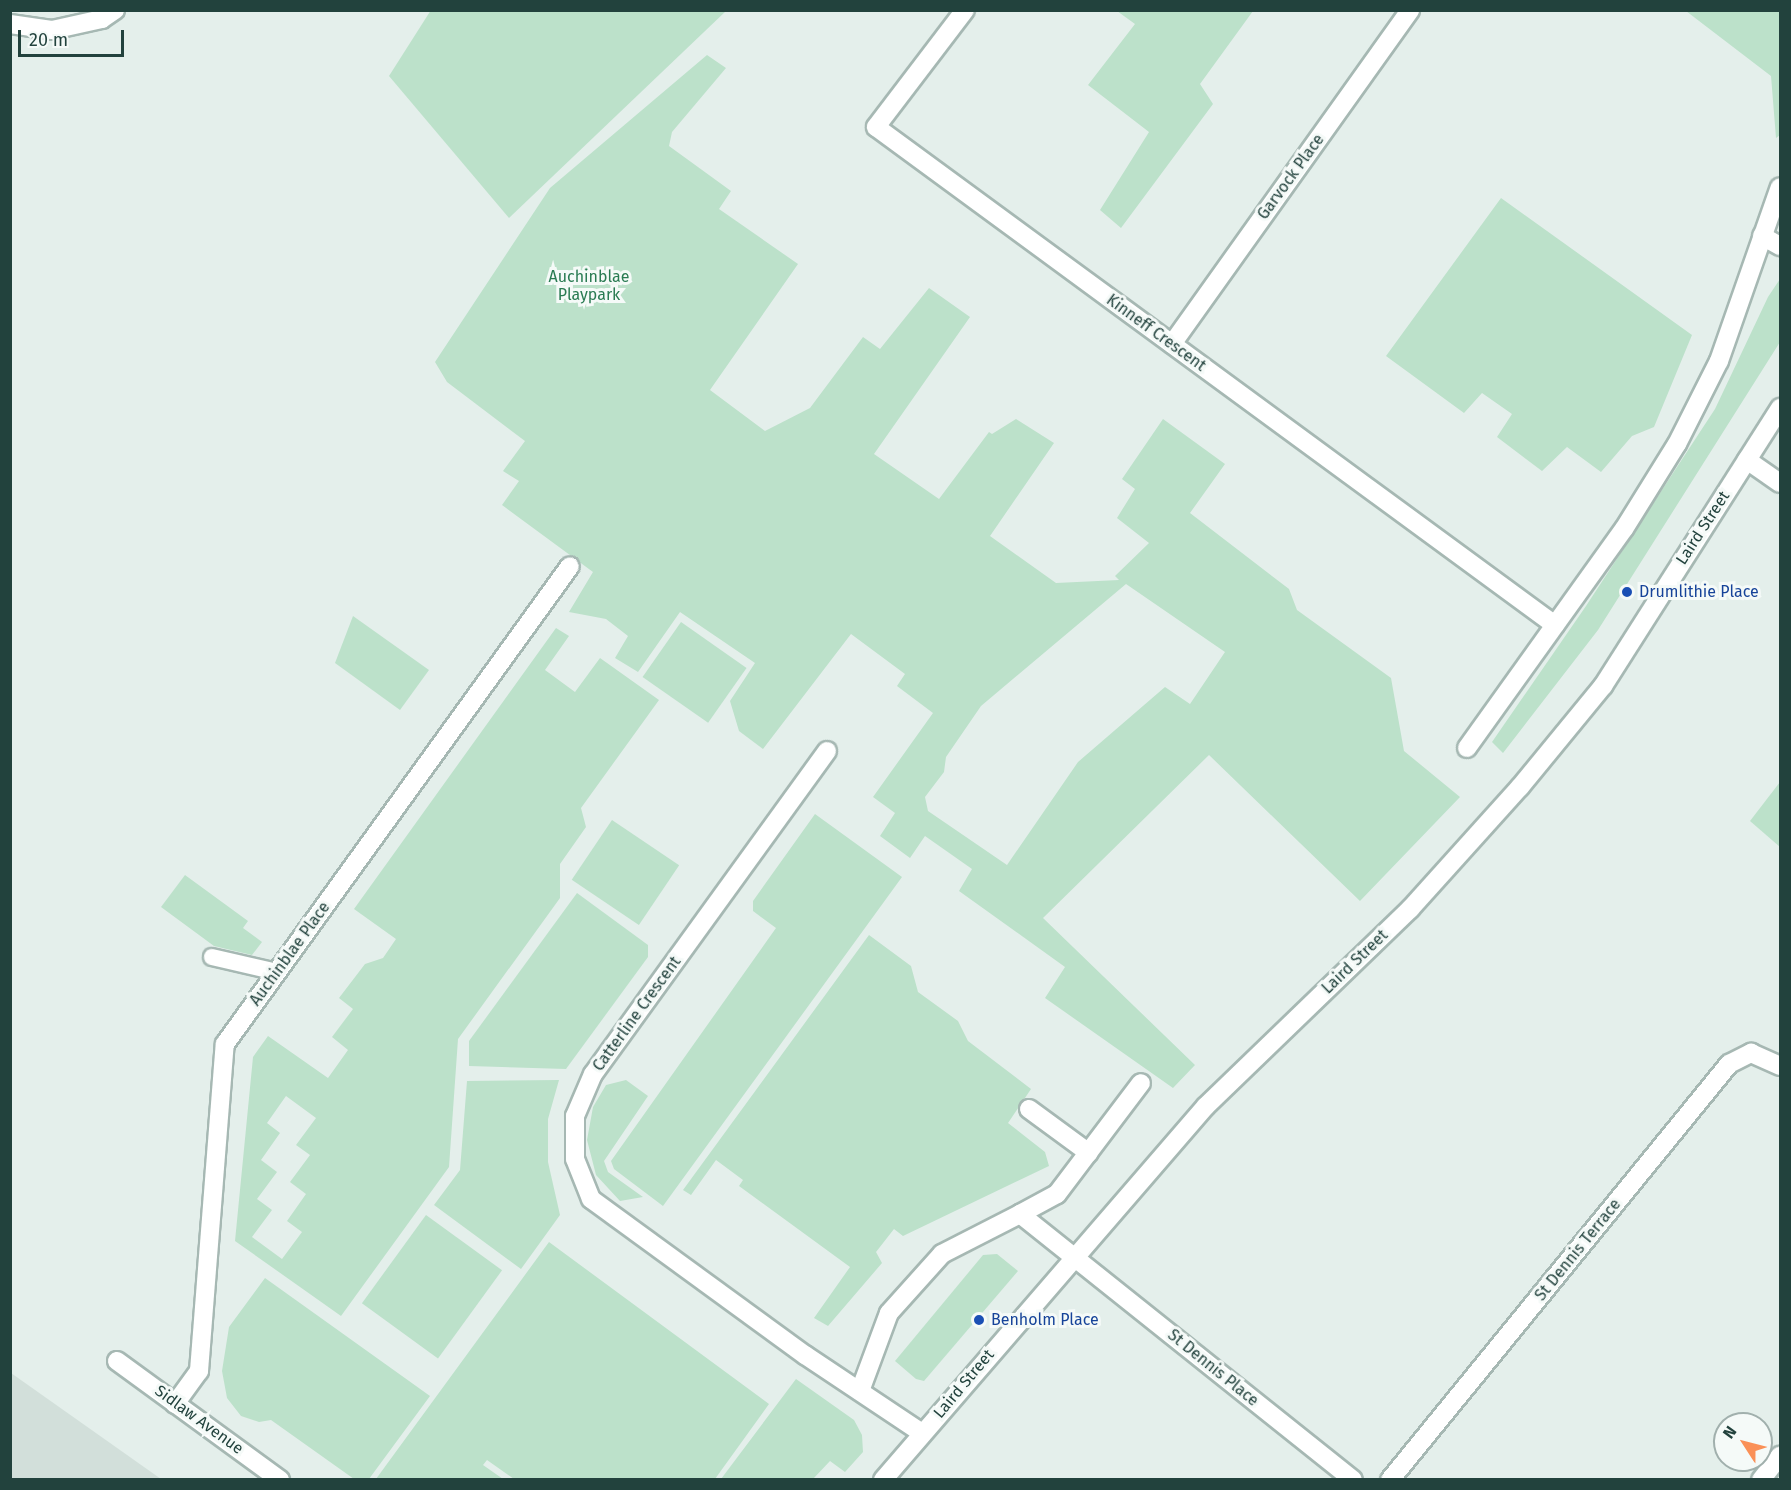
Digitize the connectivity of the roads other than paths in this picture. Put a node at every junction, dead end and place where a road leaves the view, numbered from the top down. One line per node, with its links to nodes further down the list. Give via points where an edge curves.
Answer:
1 (115, 10): 4 (street, via 102,19 52,30)
2 (965, 10): 8 (street, Kinneff Crescent, via 876,127)
3 (1410, 10): 8 (street, Garvock Place)
4 (10, 24)
5 (1780, 187): 6 (street)
6 (1762, 236): 7 (street); 13 (street, via 1719,361 1677,444 1624,529)
7 (1780, 246)
8 (1172, 344): 13 (street, Kinneff Crescent)
9 (1780, 408): 10 (street, Laird Street)
10 (1748, 460): 11 (street); 23 (street, Laird Street, via 1602,686 1520,787 1410,909 1206,1106)
11 (1780, 483)
12 (570, 566): 17 (street, Auchinblae Place)
13 (1555, 625): 14 (street)
14 (1467, 748)
15 (827, 751): 25 (street, Catterline Crescent, via 593,1074 575,1116 575,1159 591,1199)
16 (212, 957): 17 (lane)
17 (277, 972): 26 (street, Auchinblae Place, via 225,1044 199,1371)
18 (1780, 1066): 32 (street, St Dennis Terrace, via 1751,1053 1729,1064)
19 (1142, 1083): 21 (street)
20 (1029, 1109): 21 (street)
21 (1089, 1153): 22 (street, via 1057,1194)
22 (1020, 1214): 23 (street); 25 (street, via 942,1254 889,1313)
23 (1073, 1256): 27 (street, Laird Street); 31 (street, St Dennis Place)
24 (117, 1361): 26 (street, Sidlaw Avenue)
25 (860, 1391): 27 (street, Catterline Crescent)
26 (175, 1404): 29 (street, Sidlaw Avenue)
27 (922, 1433): 30 (street, Laird Street)
28 (1780, 1456): 33 (street)
29 (280, 1479)
30 (883, 1479)
31 (1353, 1479)
32 (1390, 1479)
33 (1761, 1479)

